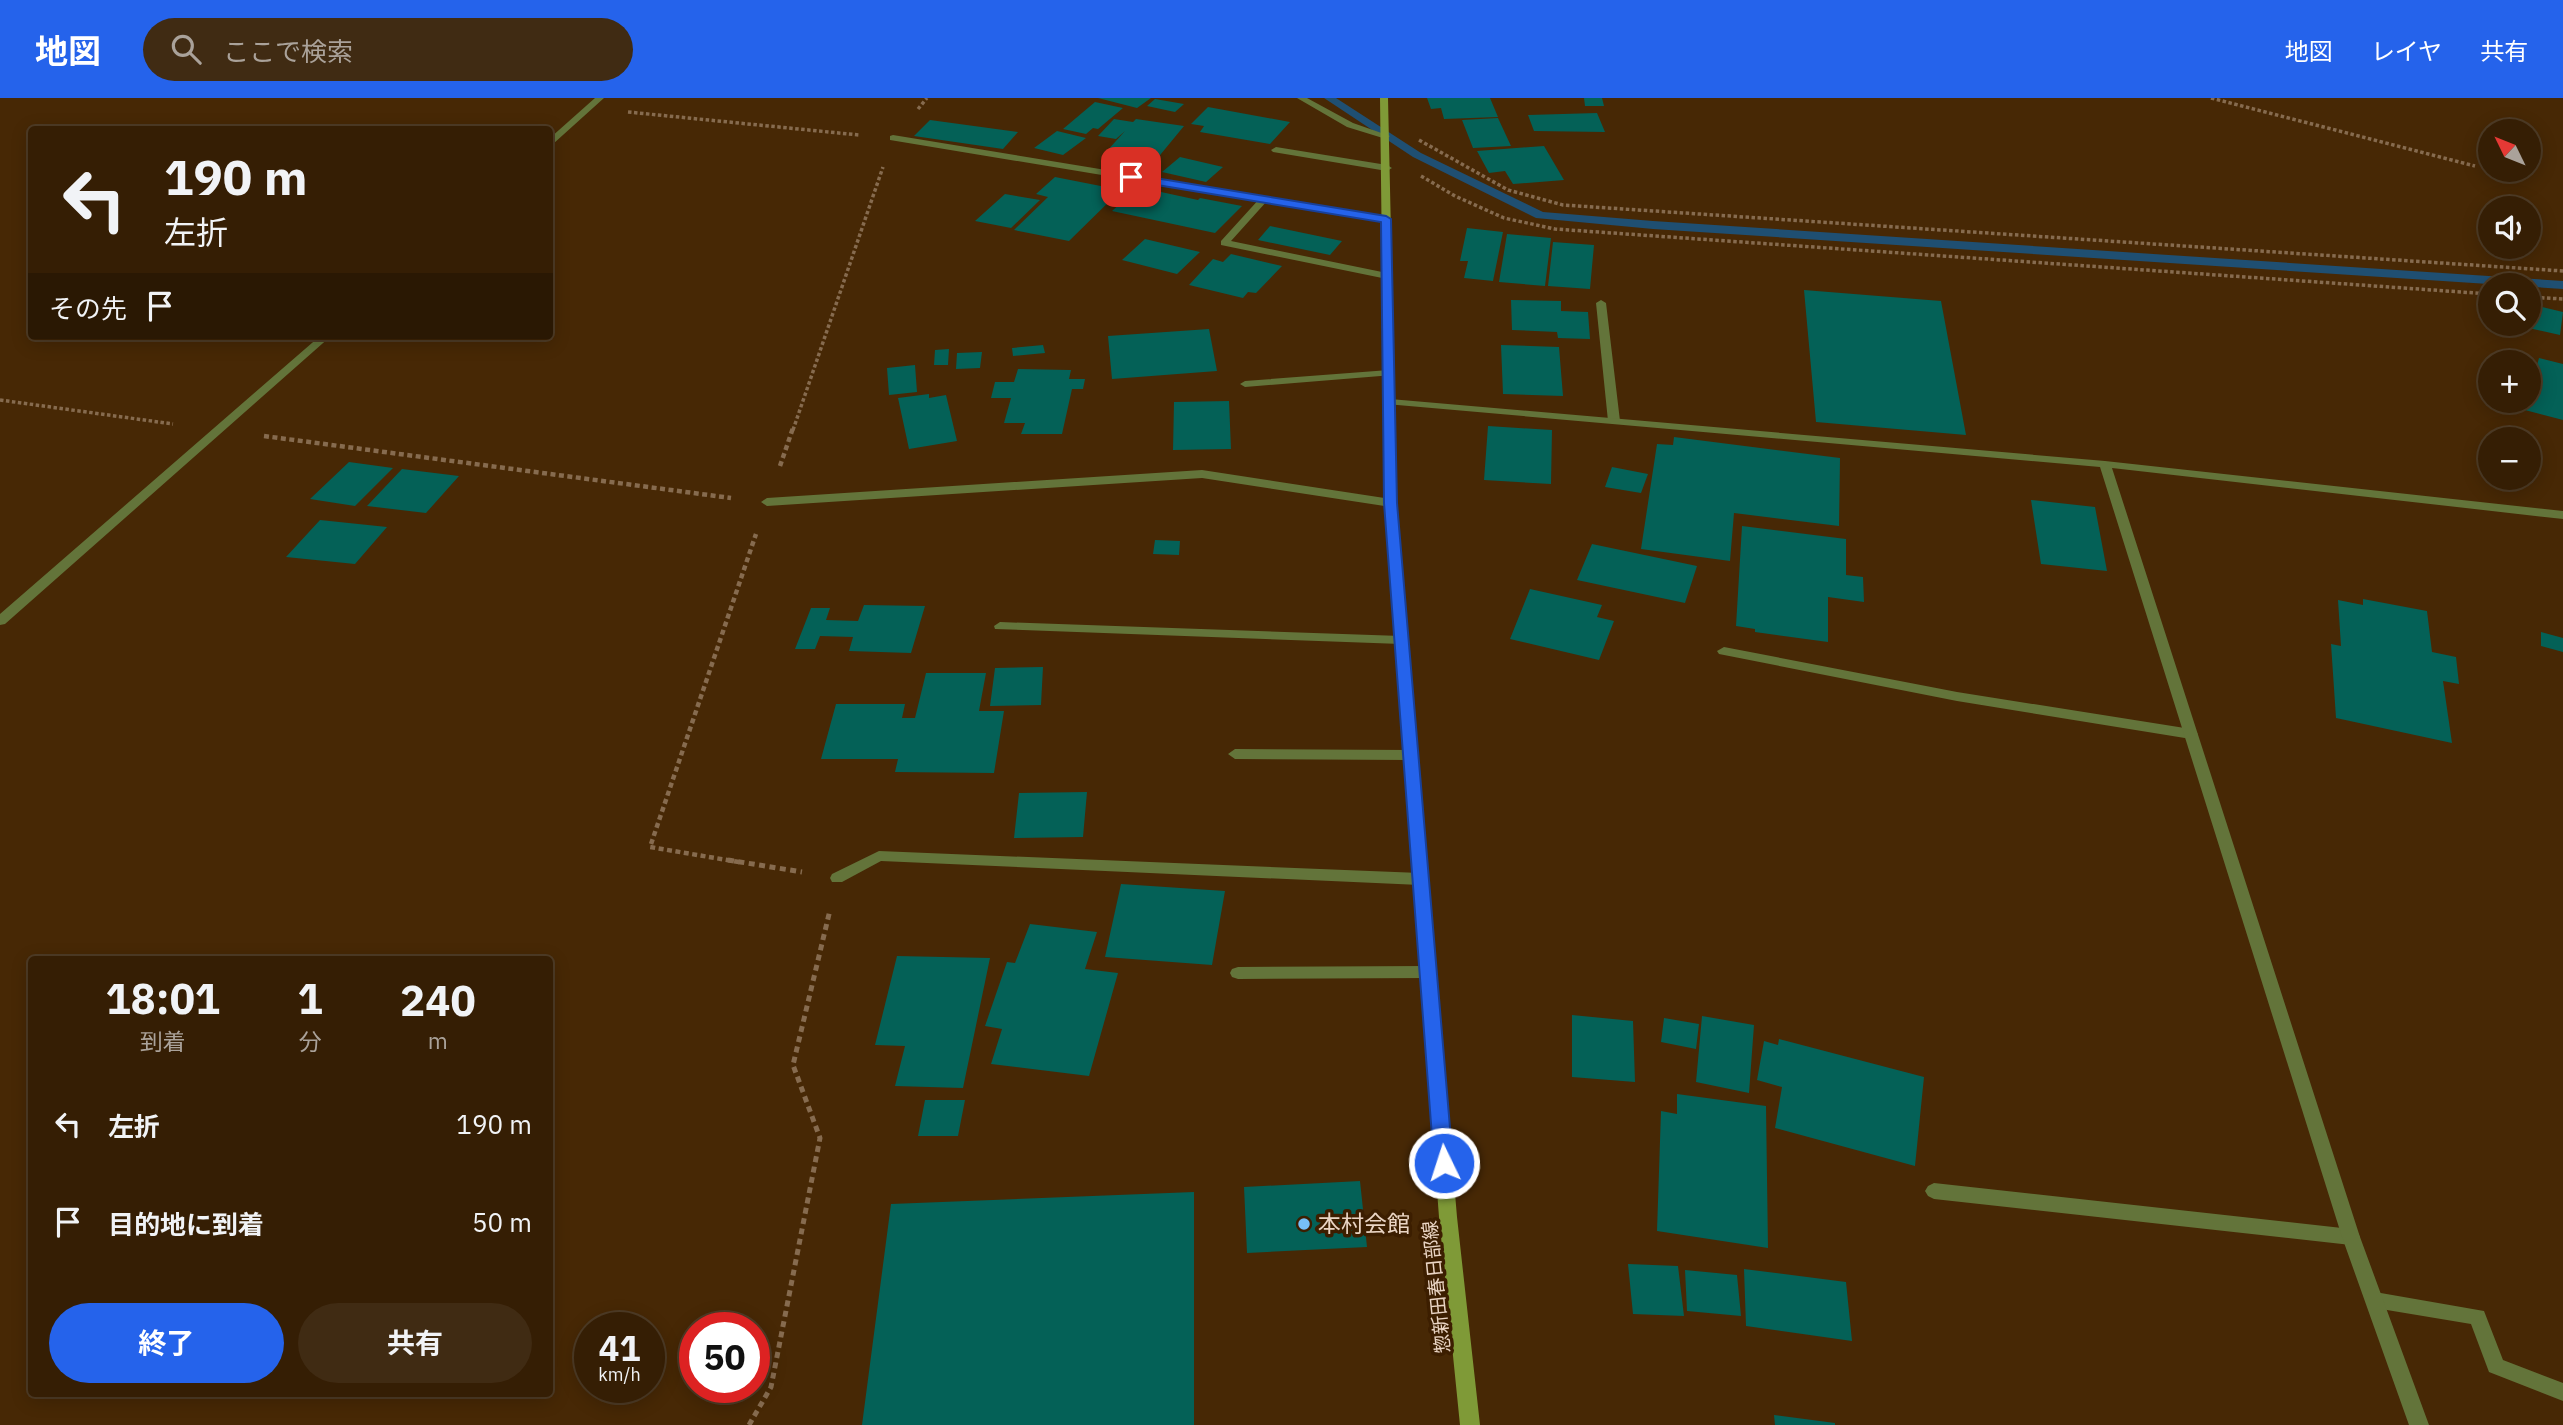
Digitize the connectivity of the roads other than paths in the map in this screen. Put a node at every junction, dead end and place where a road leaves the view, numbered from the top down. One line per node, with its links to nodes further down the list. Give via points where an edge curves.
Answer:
1 (600, 98): 6 (street)
2 (1301, 98): 4 (street, via 1350,125)
3 (1384, 98): 4 (main road, 惣新田春日部線)
4 (1385, 126): 8 (main road, 惣新田春日部線)
5 (893, 138): 9 (street)
6 (553, 139)
7 (1276, 150): 8 (street)
8 (1387, 162): 10 (main road, 惣新田春日部線)
9 (1264, 199): 10 (street); 11 (street, via 1224,243)
10 (1386, 219): 11 (main road, 惣新田春日部線)
11 (1387, 276): 14 (main road, 惣新田春日部線)
12 (1601, 303): 17 (street)
13 (321, 340): 22 (street)
14 (1389, 373): 15 (street); 16 (main road, 惣新田春日部線)
15 (1245, 384)
16 (1390, 402): 17 (street); 20 (main road, 惣新田春日部線)
17 (1614, 421): 18 (street)
18 (2105, 464): 21 (street); 26 (street)
19 (767, 502): 20 (street, via 1202,474)
20 (1391, 503): 24 (main road, 惣新田春日部線)
21 (2563, 515)
22 (0, 621)
23 (1000, 626): 24 (street)
24 (1401, 640): 28 (main road, 惣新田春日部線)
25 (1724, 651): 26 (street, via 1985,704)
26 (2191, 734): 34 (street)
27 (1235, 754): 28 (street)
28 (1411, 755): 30 (main road, 惣新田春日部線)
29 (837, 878): 30 (street, via 879,856)
30 (1420, 879): 31 (main road, 惣新田春日部線)
31 (1428, 972): 32 (street); 37 (main road, 惣新田春日部線)
32 (1238, 973)
33 (1934, 1191): 34 (street)
34 (2351, 1237): 35 (street)
35 (2375, 1300): 36 (street, via 2477,1317 2496,1366); 38 (street)
36 (2563, 1392)
37 (1470, 1425)
38 (2419, 1425)

